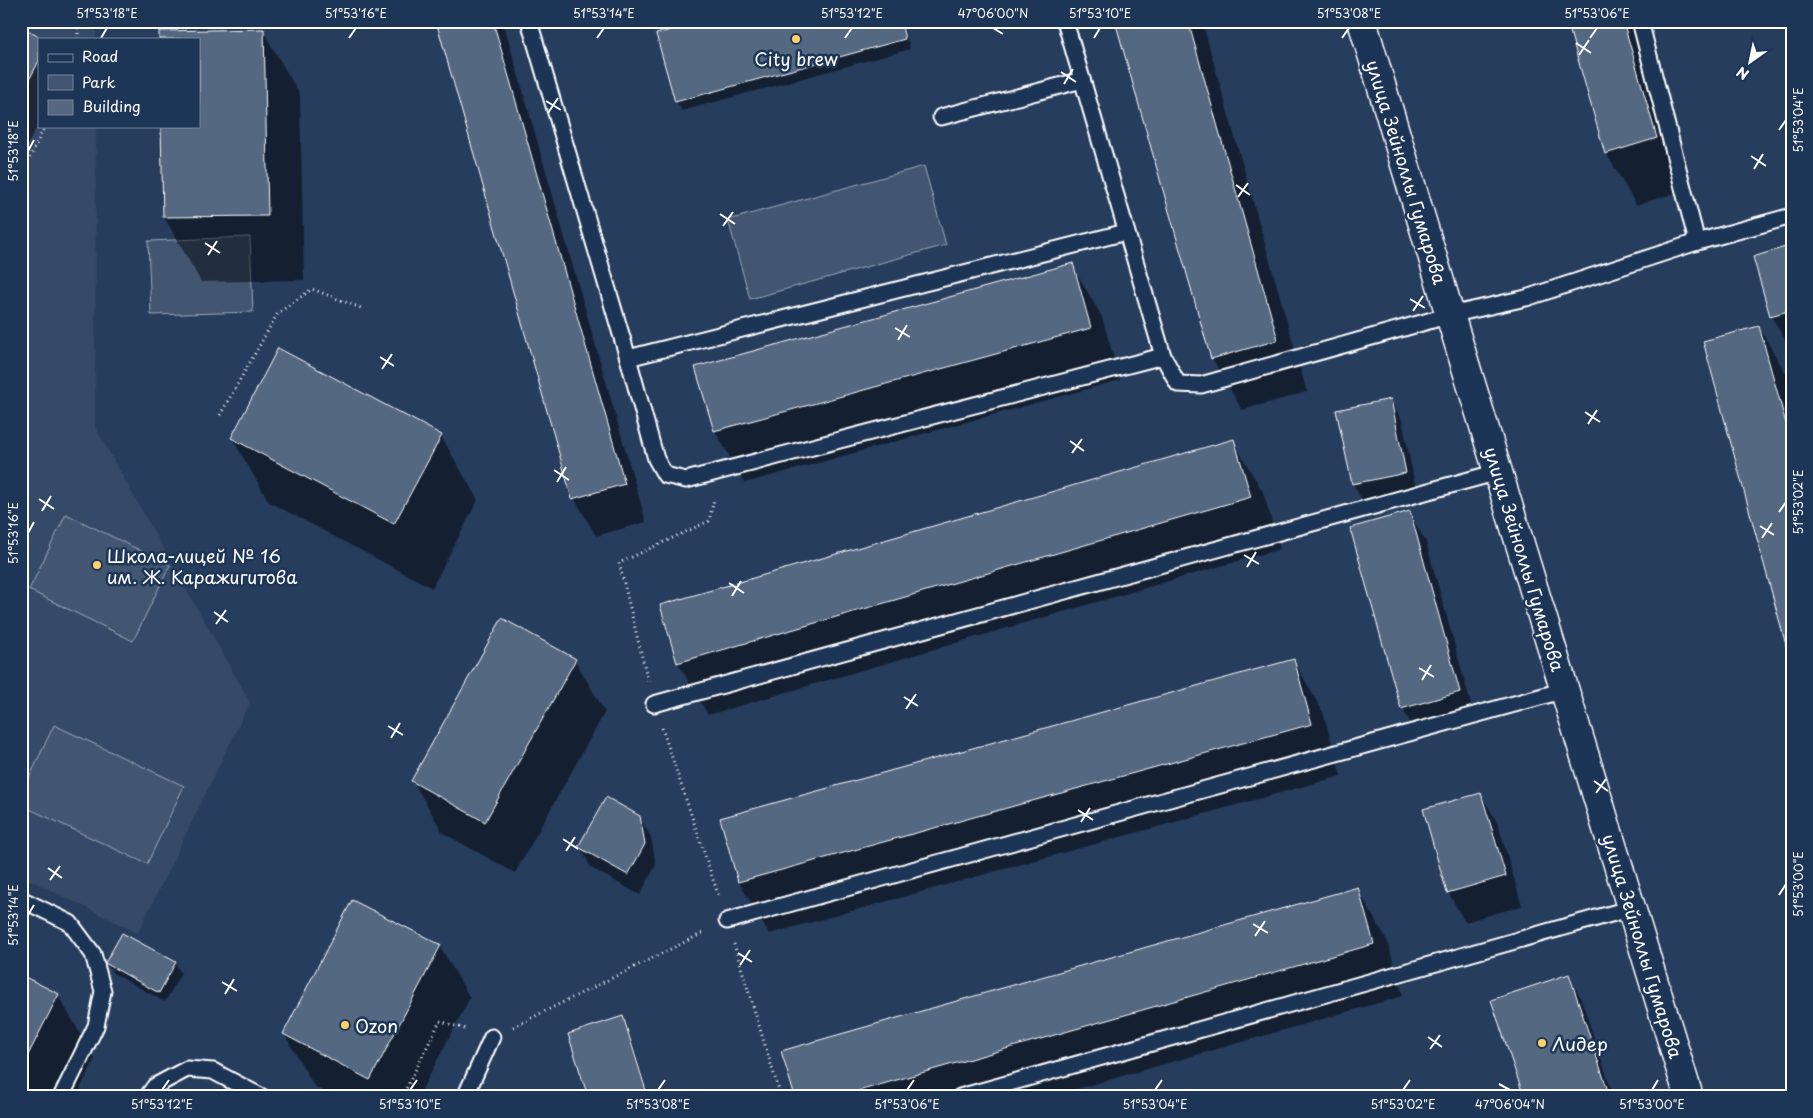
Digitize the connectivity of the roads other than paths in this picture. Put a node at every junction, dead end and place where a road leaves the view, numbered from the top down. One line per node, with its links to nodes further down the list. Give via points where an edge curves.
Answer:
1 (529, 21): 12 (lane)
2 (1065, 21): 5 (lane)
3 (1362, 21): 10 (main road, улица Зейноллы Гумарова)
4 (1640, 21): 9 (lane)
5 (1082, 80): 6 (lane); 8 (lane)
6 (941, 118)
7 (1792, 216): 9 (lane)
8 (1126, 232): 11 (lane); 12 (lane)
9 (1696, 242): 10 (lane, via 1526,298)
10 (1450, 315): 11 (lane, via 1201,385 1178,384); 13 (main road, улица Зейноллы Гумарова)
11 (1163, 356): 12 (lane, via 686,480 665,475 656,458)
12 (628, 358)
13 (1498, 472): 14 (main road, улица Зейноллы Гумарова); 15 (lane)
14 (1565, 690): 17 (main road, улица Зейноллы Гумарова); 18 (lane)
15 (654, 704)
16 (21, 899): 20 (lane, via 70,923 93,954 103,992 96,1026)
17 (1632, 908): 24 (lane); 25 (main road, улица Зейноллы Гумарова)
18 (727, 921)
19 (492, 1037): 23 (lane)
20 (61, 1097)
21 (147, 1097): 22 (lane, via 155,1086 187,1069 213,1071)
22 (262, 1097)
23 (465, 1097)
24 (960, 1097)
25 (1689, 1097)

